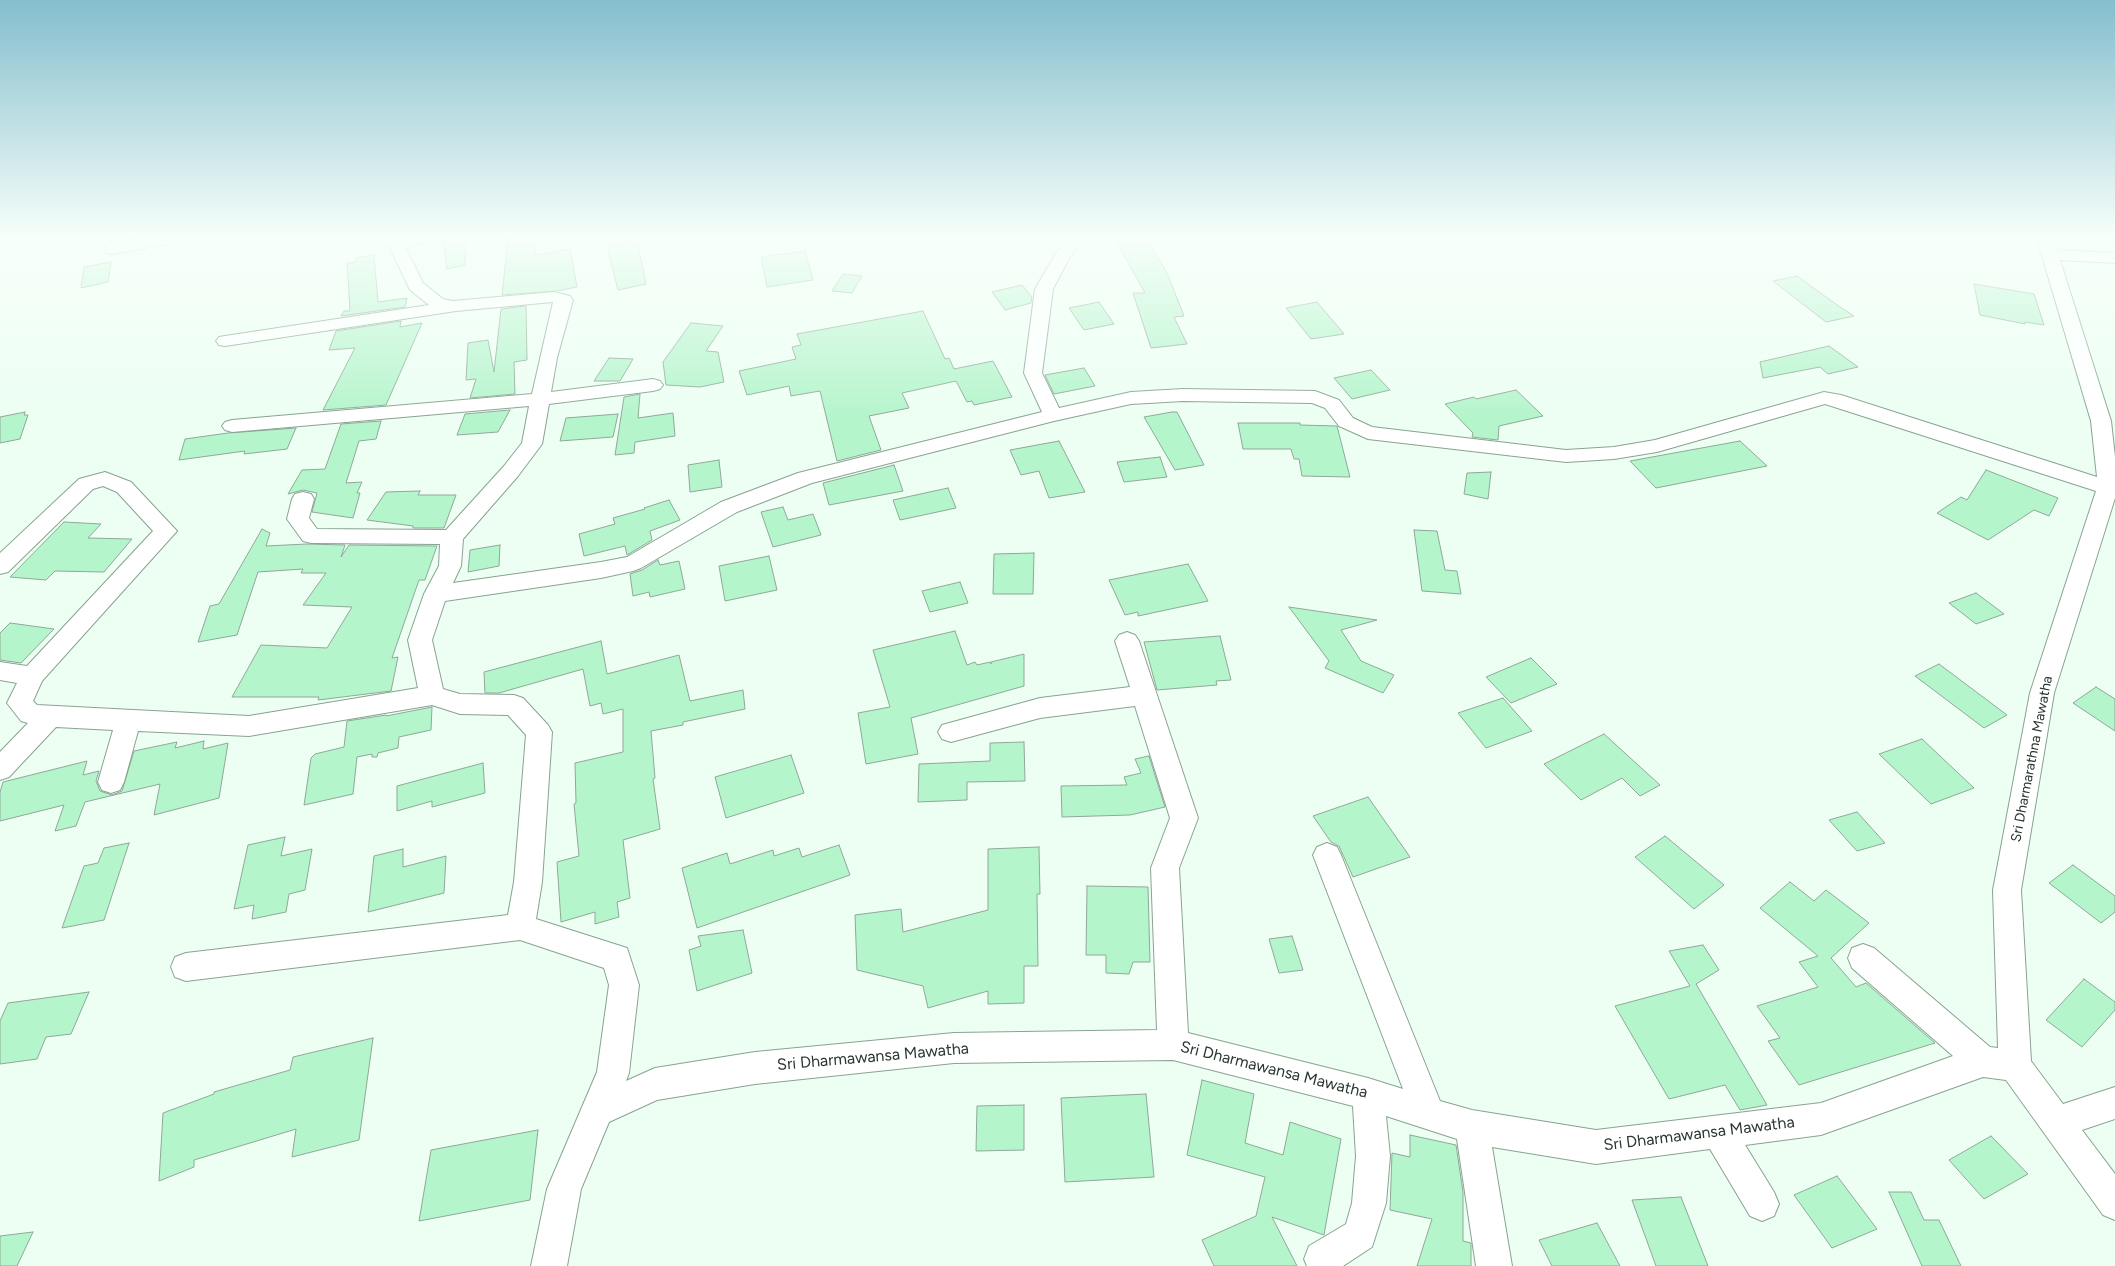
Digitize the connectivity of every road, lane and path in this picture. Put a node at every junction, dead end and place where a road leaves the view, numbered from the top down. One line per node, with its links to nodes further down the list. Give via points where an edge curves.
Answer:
1 (431, 298): 6 (street)
2 (542, 298): 6 (street)
3 (558, 298): 9 (street, via 564,300)
4 (1043, 298): 10 (street, via 1033,373)
5 (2064, 298): 12 (street, Sri Dharmarathna Mawatha, via 2101,421)
6 (452, 306): 7 (street)
7 (225, 341)
8 (653, 385): 9 (street)
9 (541, 399): 11 (street); 14 (street, via 532,444)
10 (1053, 415): 12 (street, via 1131,398 1183,395 1315,397 1332,404 1346,422 1368,432 1566,456 1658,446 1824,398); 16 (street, via 804,478 729,507 633,563)
11 (232, 426)
12 (2112, 488): 33 (street, Sri Dharmarathna Mawatha, via 2042,693 2007,890)
13 (303, 499): 14 (street, via 298,519 311,536)
14 (452, 537): 16 (street, via 450,566)
15 (0, 566): 19 (street, via 86,484 105,478 124,487 166,531)
16 (436, 594): 20 (street, via 420,640)
17 (1127, 641): 21 (street)
18 (0, 670): 19 (street)
19 (32, 676): 22 (street, via 20,703 30,714)
20 (432, 695): 23 (street, via 248,726); 28 (street, via 460,704 514,705 539,732 528,882)
21 (1145, 695): 24 (street, via 1040,708); 31 (street, via 1184,818 1165,868)
22 (50, 717): 23 (street); 25 (street)
23 (128, 720): 26 (street)
24 (951, 732)
25 (0, 769)
26 (111, 782)
27 (1327, 856): 37 (street)
28 (520, 927): 30 (street); 36 (street, via 616,958 624,985 615,1063)
29 (1863, 958): 32 (street)
30 (186, 967)
31 (1174, 1044): 34 (street, Sri Dharmawansa Mawatha); 36 (street, Sri Dharmawansa Mawatha, via 954,1048 754,1068 654,1084)
32 (1983, 1061): 33 (street, Sri Dharmawansa Mawatha); 40 (street, Sri Dharmawansa Mawatha, via 1821,1119)
33 (2015, 1066): 38 (street)
34 (1368, 1094): 37 (street, Sri Dharmawansa Mawatha); 43 (street, via 1373,1156 1369,1203 1360,1235)
35 (2115, 1103): 38 (street)
36 (597, 1110): 44 (street, via 564,1189)
37 (1429, 1113): 39 (street, Sri Dharmawansa Mawatha)
38 (2058, 1122): 41 (street)
39 (1472, 1127): 40 (street, Sri Dharmawansa Mawatha, via 1596,1147); 45 (street)
40 (1718, 1132): 42 (street)
41 (2115, 1203)
42 (1762, 1204)
43 (1322, 1259)
44 (549, 1266)
45 (1494, 1266)

